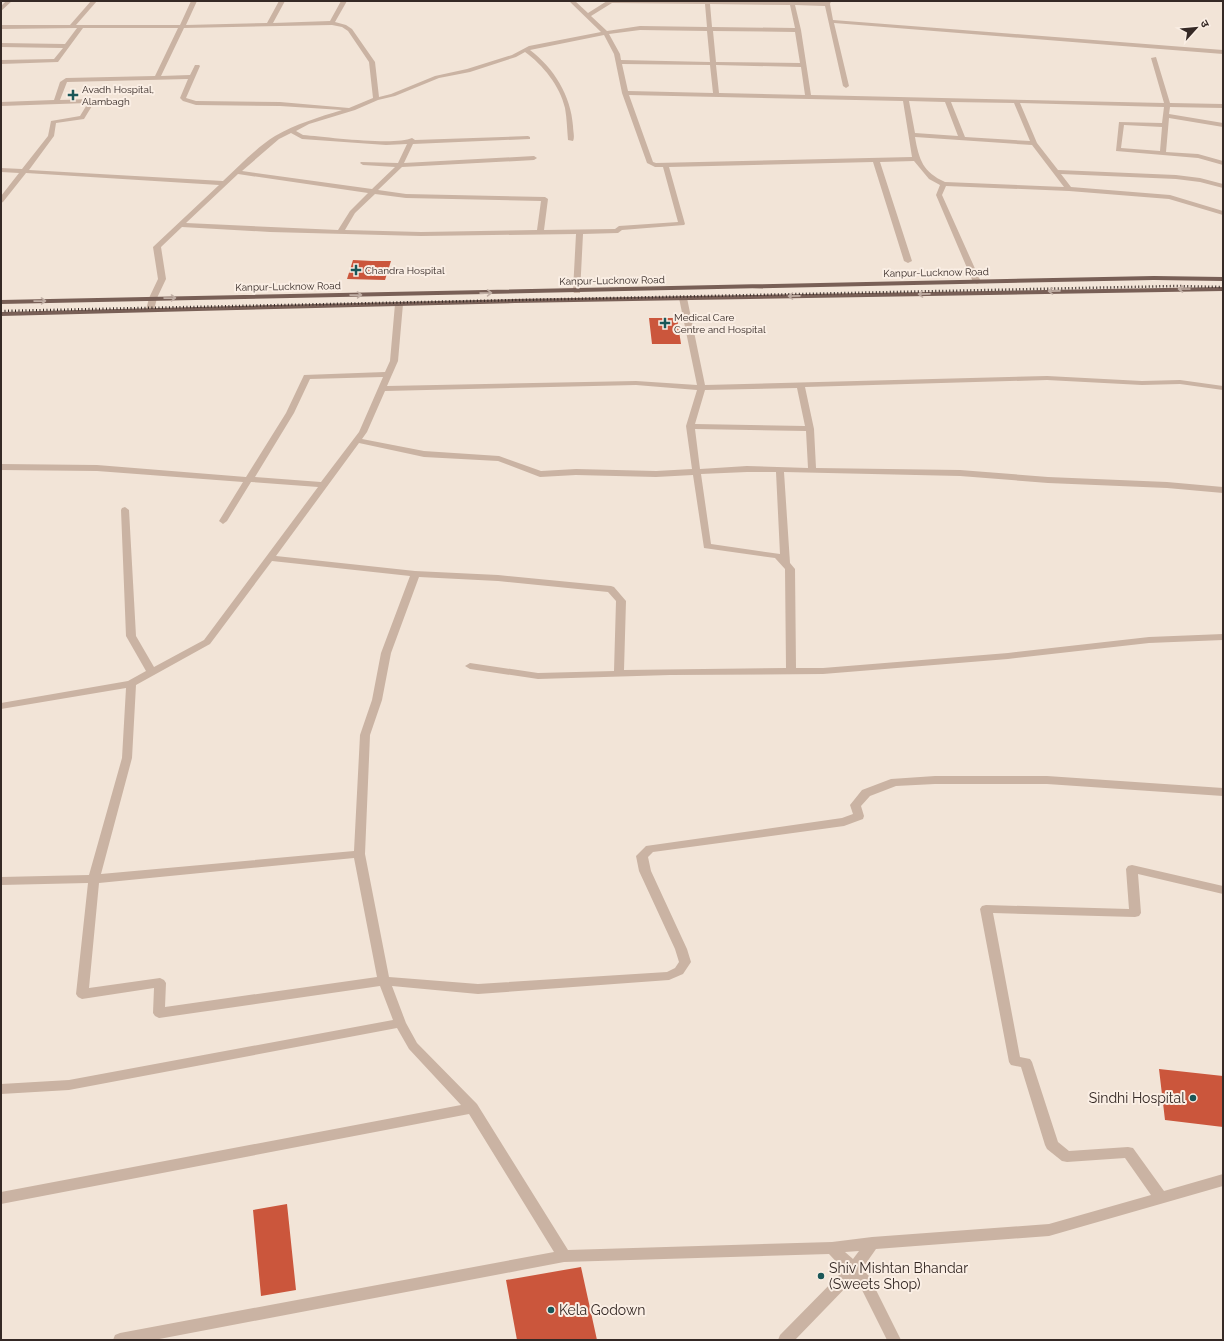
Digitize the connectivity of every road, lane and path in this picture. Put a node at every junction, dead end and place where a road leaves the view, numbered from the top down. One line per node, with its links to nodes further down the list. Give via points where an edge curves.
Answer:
1 (8, 1): 11 (street)
2 (94, 1): 18 (street)
3 (194, 1): 16 (street)
4 (282, 1): 15 (street)
5 (344, 1): 14 (street)
6 (572, 1): 12 (street)
7 (611, 1): 8 (street); 12 (street)
8 (707, 2): 10 (street); 20 (street)
9 (827, 3): 10 (street); 13 (street)
10 (792, 4): 21 (street)
11 (1, 9)
12 (588, 16): 22 (street)
13 (831, 21): 26 (street); 35 (street)
14 (332, 23): 15 (street); 39 (street, via 350,30 372,62)
15 (269, 25): 16 (street)
16 (182, 26): 19 (street); 33 (street)
17 (1, 27): 18 (street)
18 (71, 27): 19 (street)
19 (81, 27): 24 (street)
20 (710, 28): 21 (street); 22 (street, via 633,29); 30 (street)
21 (798, 30): 31 (street)
22 (606, 34): 25 (street); 29 (street)
23 (1, 45): 24 (street)
24 (66, 46): 28 (street, via 56,61 52,62)
25 (526, 50): 39 (street); 56 (street, via 536,57 559,88 568,108)
26 (1223, 52)
27 (1154, 58): 45 (street)
28 (1, 62)
29 (619, 62): 30 (street); 36 (street)
30 (714, 63): 31 (street); 37 (street)
31 (803, 65): 38 (street)
32 (197, 66): 34 (street)
33 (158, 77): 34 (street); 42 (street, via 66,80)
34 (192, 77): 47 (street, via 183,98 196,103 280,104)
35 (846, 86)
36 (625, 93): 37 (street); 65 (street, via 650,163)
37 (716, 94): 38 (street)
38 (808, 96): 40 (street)
39 (376, 99): 47 (street)
40 (906, 100): 41 (street); 52 (street)
41 (947, 100): 43 (street); 54 (street)
42 (57, 101): 44 (street); 67 (street, via 92,101 82,118 53,122 51,136)
43 (1016, 101): 45 (street); 57 (street)
44 (1, 104)
45 (1167, 104): 46 (street); 48 (street)
46 (1223, 106)
47 (353, 109): 51 (street, via 307,123)
48 (1165, 114): 49 (street); 50 (street)
49 (1223, 125)
50 (1165, 126): 58 (street); 58 (street, via 1121,123 1118,150)
51 (292, 131): 55 (street, via 302,137 386,143); 68 (street, via 277,138)
52 (912, 135): 54 (street); 60 (street)
53 (528, 138): 55 (street)
54 (962, 138): 57 (street)
55 (412, 140): 64 (street)
56 (571, 140)
57 (1034, 143): 69 (street)
58 (1163, 154): 63 (street, via 1198,156)
59 (534, 158): 64 (street)
60 (916, 159): 61 (street); 71 (street, via 931,178)
61 (876, 160): 65 (street); 81 (street)
62 (363, 163): 64 (street)
63 (1223, 163)
64 (400, 165): 74 (street)
65 (666, 166): 80 (street, via 682,224)
66 (1, 170): 67 (street)
67 (22, 172): 70 (street); 75 (street)
68 (236, 172): 70 (street); 74 (street)
69 (1057, 172): 72 (street, via 1161,175 1204,179); 73 (street)
70 (224, 183): 77 (street)
71 (944, 184): 73 (street); 83 (street, via 939,195)
72 (1223, 186)
73 (1069, 189): 76 (street, via 1170,197)
74 (373, 191): 78 (street, via 352,212); 79 (street, via 406,196 545,199)
75 (1, 201)
76 (1223, 213)
77 (180, 225): 78 (street); 88 (street, via 157,247 162,279)
78 (340, 232): 79 (street)
79 (540, 232): 80 (street)
80 (580, 232): 86 (street)
81 (908, 261)
82 (1223, 279): 83 (main road, Kanpur-Lucknow Road)
83 (977, 282): 84 (main road, Kanpur-Lucknow Road)
84 (884, 284): 86 (main road, Kanpur-Lucknow Road); 87 (main road)
85 (1223, 289): 87 (main road, Kanpur-Lucknow Road, one-way to 87)
86 (577, 291): 88 (main road, Kanpur-Lucknow Road, one-way to 86)
87 (887, 294): 89 (main road, Kanpur-Lucknow Road, one-way to 89)
88 (153, 298): 90 (main road, Kanpur-Lucknow Road, one-way to 88); 92 (street)
89 (683, 298): 91 (main road, Kanpur-Lucknow Road); 96 (street)
90 (1, 302)
91 (399, 304): 92 (main road, Kanpur-Lucknow Road); 94 (street, via 394,361)
92 (150, 310): 93 (main road, Kanpur-Lucknow Road)
93 (1, 314)
94 (388, 374): 98 (street); 106 (street, via 307,377 290,413)
95 (801, 386): 96 (street); 97 (street, via 1047,378 1142,383 1180,382); 100 (street)
96 (702, 388): 98 (street, via 636,383); 99 (street)
97 (1223, 388)
98 (382, 389): 101 (street)
99 (690, 426): 100 (street); 105 (street)
100 (810, 429): 104 (street)
101 (357, 440): 105 (street, via 424,454 499,459 540,474); 107 (street)
102 (1, 467): 106 (street, via 97,468)
103 (780, 470): 104 (street); 105 (street); 112 (street)
104 (812, 471): 108 (street, via 960,473)
105 (695, 472): 112 (street, via 707,546 778,556)
106 (248, 479): 107 (street); 110 (street)
107 (324, 485): 111 (street)
108 (1223, 490)
109 (125, 510): 117 (street, via 131,636)
110 (223, 521)
111 (270, 558): 113 (street); 117 (street, via 207,642)
112 (785, 563): 116 (street, via 790,569)
113 (415, 574): 118 (street, via 498,578 611,589 621,601); 122 (street, via 386,653 377,700 365,735)
114 (1223, 637): 116 (street, via 1149,640 1008,656 822,671)
115 (470, 666): 118 (street, via 538,676)
116 (791, 671): 118 (street)
117 (152, 673): 119 (street)
118 (619, 674)
119 (131, 684): 120 (street); 123 (street, via 127,758)
120 (1, 706)
121 (1223, 792): 126 (street, via 1048,780 895,782 866,793 855,805 860,816 844,822 650,849 642,856 645,871 685,962 679,971 669,976 478,989)
122 (359, 854): 123 (street); 126 (street)
123 (94, 880): 124 (street); 126 (street, via 82,994 160,983 159,1013)
124 (1, 881)
125 (1223, 890): 132 (street, via 1132,869 1135,913 986,909 1016,1062 1026,1062 1052,1145 1067,1157 1128,1152)
126 (384, 981): 127 (street)
127 (400, 1023): 128 (street, via 69,1085); 129 (street, via 413,1046)
128 (1, 1089)
129 (472, 1108): 131 (street); 135 (street)
130 (1223, 1180): 132 (street)
131 (1, 1198)
132 (1160, 1198): 133 (street, via 1049,1230)
133 (872, 1243): 134 (street); 136 (street)
134 (832, 1248): 135 (street); 136 (street)
135 (564, 1256): 137 (street)
136 (853, 1270): 138 (street); 139 (street, via 864,1280)
137 (120, 1340)
138 (785, 1340)
139 (894, 1340)

